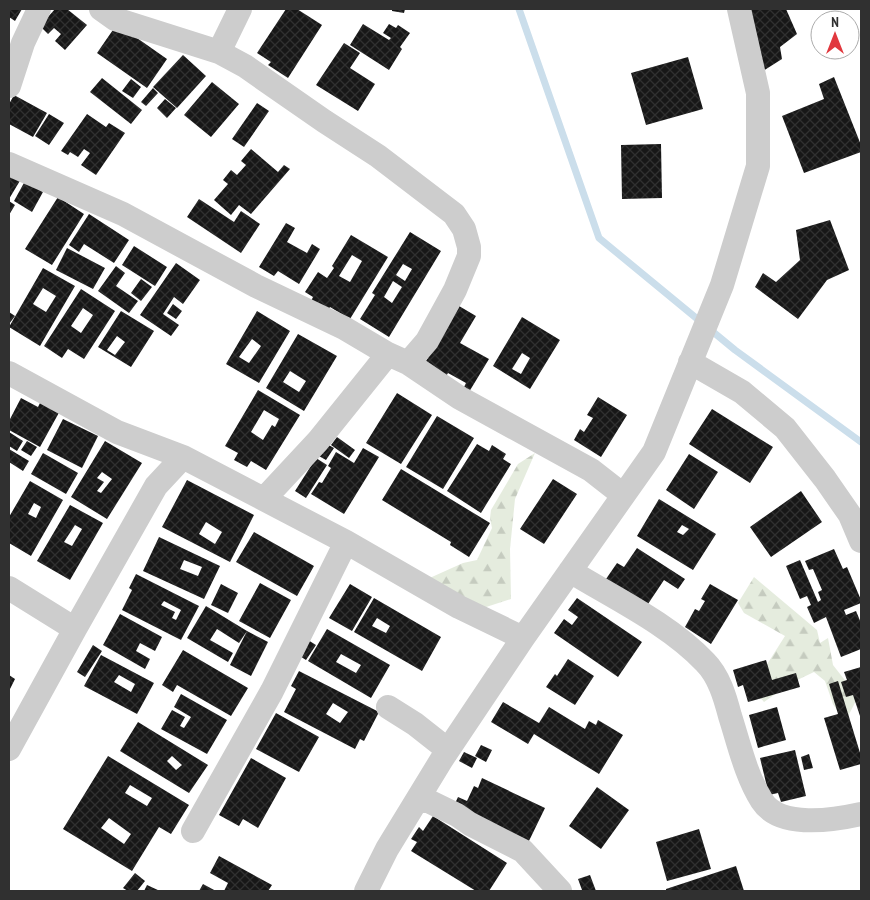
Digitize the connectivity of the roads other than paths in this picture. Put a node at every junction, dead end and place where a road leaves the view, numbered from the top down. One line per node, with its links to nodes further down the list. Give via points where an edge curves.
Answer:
1 (39, 9): 6 (street, via 23,43)
2 (101, 9): 5 (street, via 114,19)
3 (240, 9): 5 (street)
4 (739, 9): 9 (street, via 758,93 758,166 722,285)
5 (219, 52): 8 (street, via 245,66 378,156 454,214 464,229 469,256 455,290 427,341)
6 (9, 86)
7 (9, 164): 8 (street, via 123,214)
8 (398, 358): 12 (street, via 460,398 591,470); 13 (street)
9 (690, 362): 12 (street, via 654,452); 14 (street, via 742,392 785,428 850,515)
10 (9, 373): 11 (street, via 117,432)
11 (183, 457): 13 (street); 18 (street, via 156,486)
12 (624, 496): 16 (street)
13 (264, 500): 15 (street)
14 (861, 541)
15 (346, 542): 19 (street, via 459,607); 25 (street, via 272,691)
16 (570, 571): 19 (street); 24 (street, via 673,635 706,662 723,691 749,775 762,802 774,812 801,821)
17 (9, 588): 18 (street)
18 (74, 629): 21 (street)
19 (523, 638): 22 (street)
20 (388, 707): 22 (street)
21 (9, 749)
22 (448, 750): 23 (street)
23 (420, 797): 26 (street, via 387,848); 27 (street, via 523,851)
24 (861, 814)
25 (193, 831)
26 (366, 891)
27 (560, 891)

